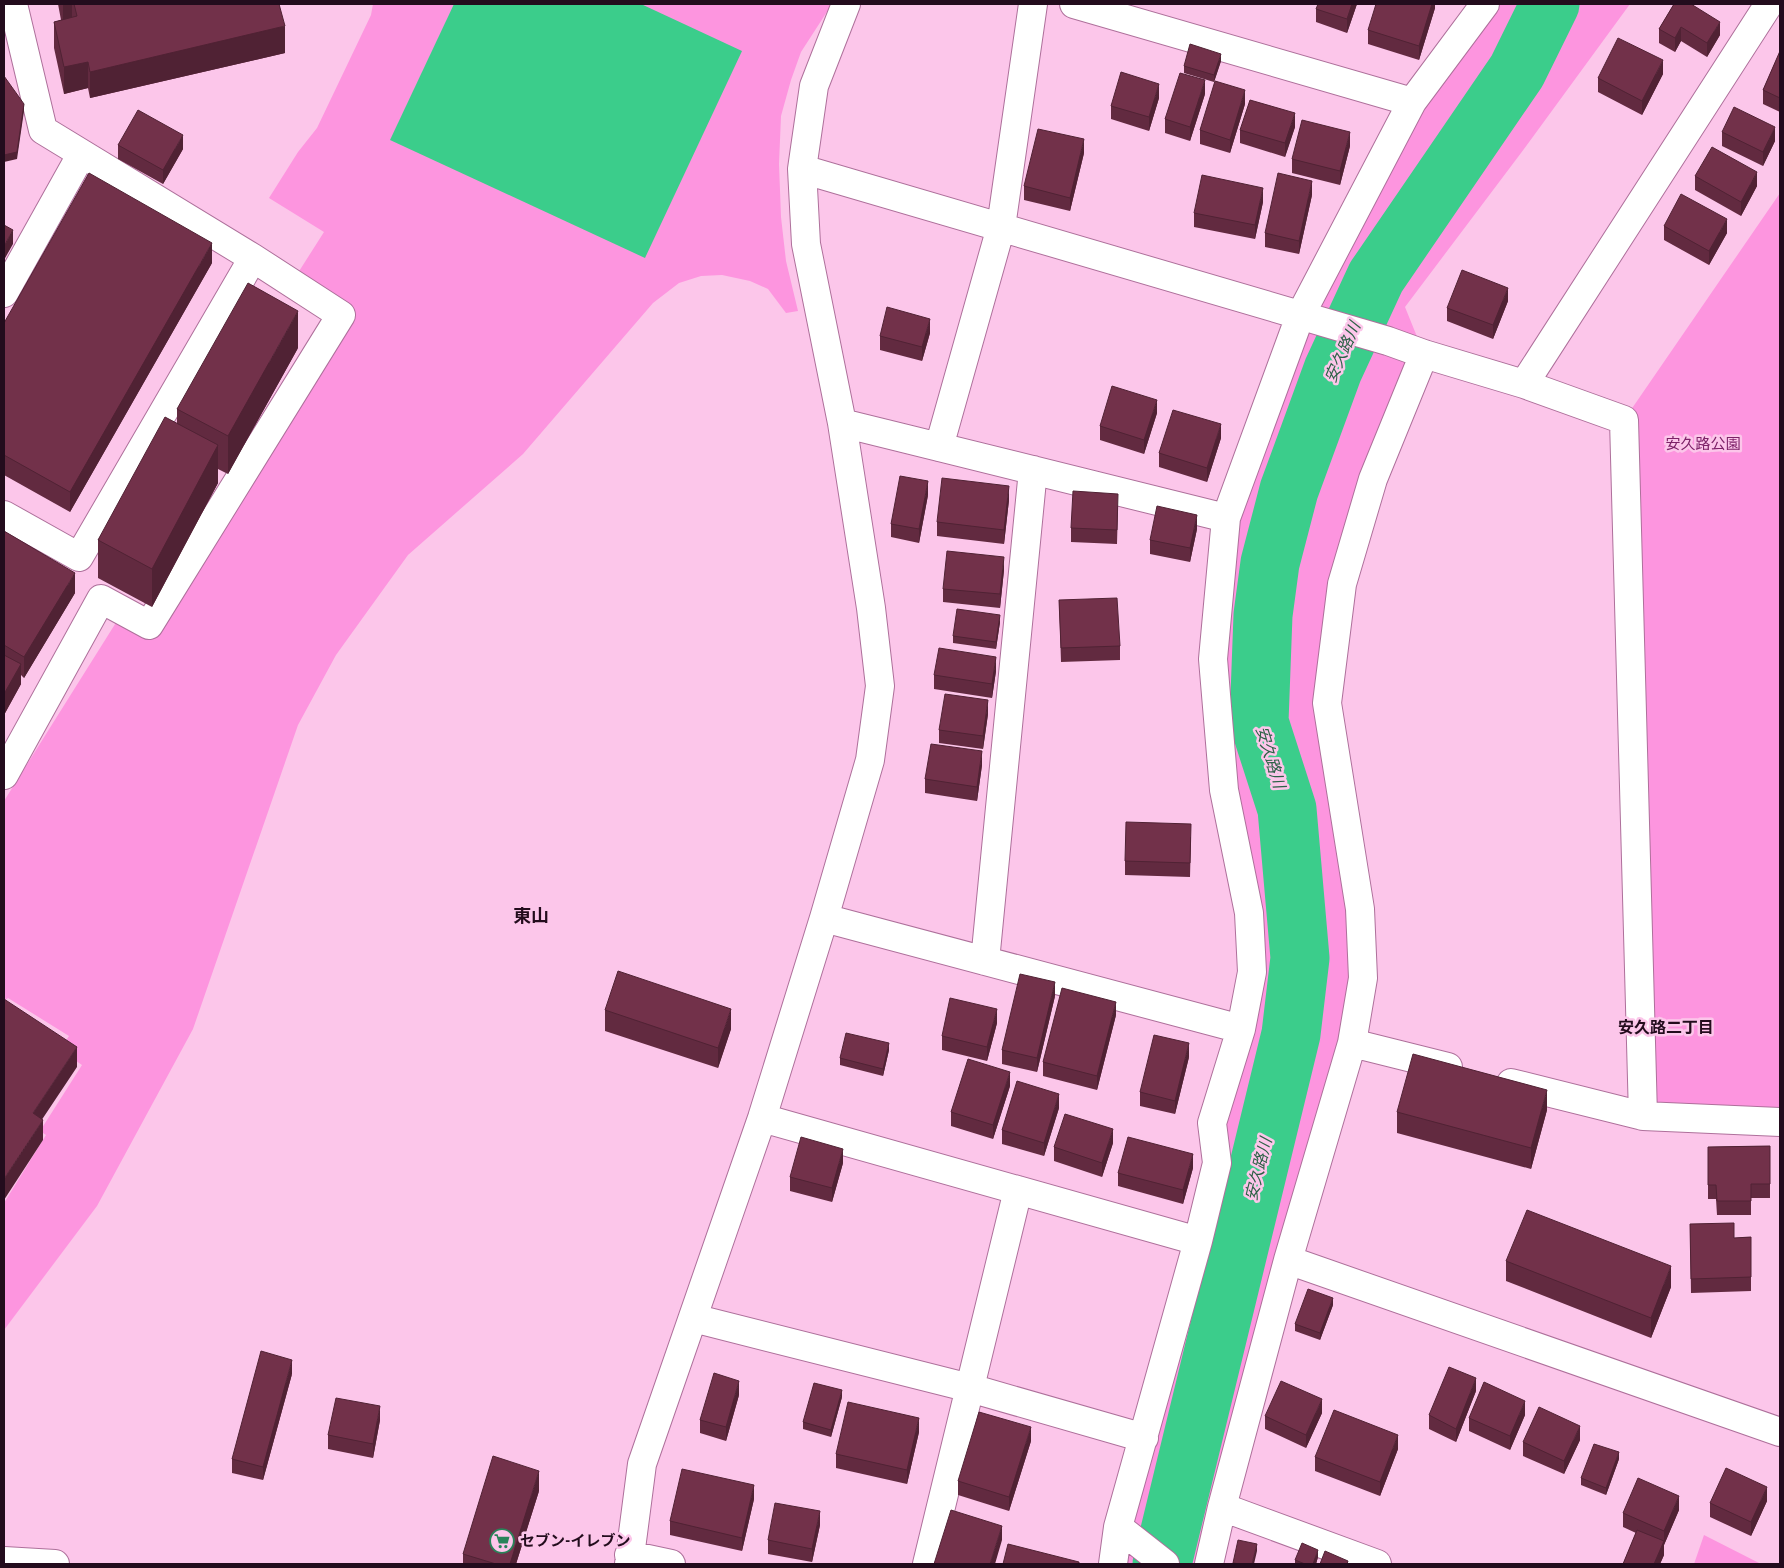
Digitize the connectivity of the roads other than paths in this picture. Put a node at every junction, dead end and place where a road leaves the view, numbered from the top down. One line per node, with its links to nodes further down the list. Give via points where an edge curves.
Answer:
1 (13, 4): 8 (street, via 24,107 43,130)
2 (846, 4): 9 (street, via 814,86)
3 (1033, 4): 10 (street)
4 (1074, 4): 7 (street)
5 (1485, 4): 7 (street)
6 (1769, 4): 15 (street)
7 (1412, 102): 13 (street)
8 (81, 155): 11 (street); 12 (street)
9 (802, 169): 10 (street); 16 (street, via 806,244)
10 (1000, 227): 13 (street); 17 (street)
11 (253, 258): 19 (street, via 79,556); 21 (street, via 341,315 149,625 102,599)
12 (4, 293)
13 (1300, 316): 14 (street); 20 (street)
14 (1424, 354): 15 (street); 25 (street, via 1373,479 1342,584 1327,702 1360,909 1363,978)
15 (1524, 384): 26 (street, via 1624,420)
16 (842, 423): 17 (street); 22 (street, via 880,686 870,760)
17 (939, 447): 18 (street)
18 (1033, 470): 20 (street); 23 (street)
19 (4, 515)
20 (1226, 518): 24 (street, via 1213,659 1224,790 1248,913 1252,972)
21 (4, 775)
22 (824, 918): 23 (street); 27 (street)
23 (985, 961): 24 (street)
24 (1241, 1028): 30 (street, via 1212,1123 1217,1163)
25 (1352, 1043): 26 (street); 31 (street)
26 (1643, 1116): 28 (street)
27 (762, 1118): 29 (street); 32 (street)
28 (1780, 1122)
29 (1018, 1190): 30 (street); 33 (street)
30 (1198, 1241): 35 (street)
31 (1288, 1260): 34 (street); 36 (street)
32 (693, 1318): 33 (street); 38 (street, via 642,1464)
33 (970, 1388): 35 (street); 42 (street)
34 (1780, 1432)
35 (1144, 1438): 37 (street)
36 (1222, 1506): 45 (street); 46 (street)
37 (1125, 1532): 43 (street); 44 (street)
38 (629, 1559): 41 (street)
39 (4, 1561): 40 (street)
40 (55, 1564)
41 (671, 1564)
42 (927, 1564)
43 (1113, 1564)
44 (1164, 1564)
45 (1208, 1564)
46 (1377, 1564)

